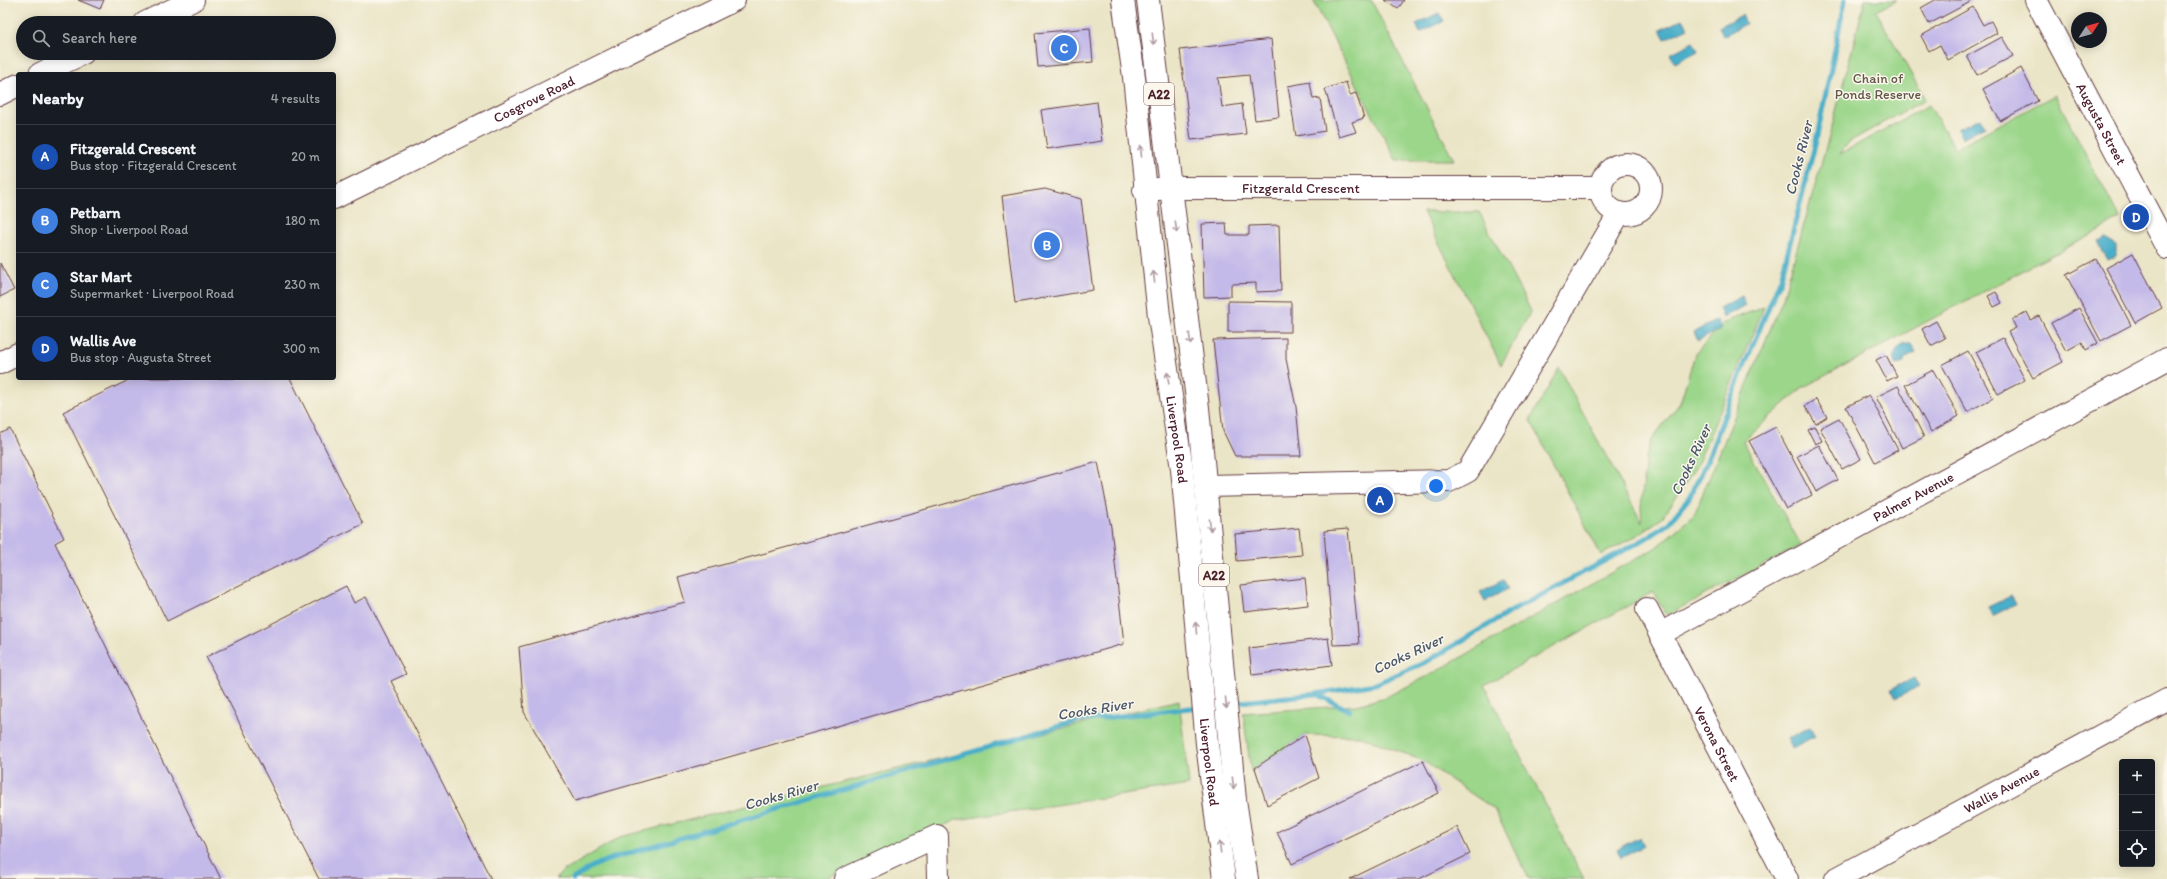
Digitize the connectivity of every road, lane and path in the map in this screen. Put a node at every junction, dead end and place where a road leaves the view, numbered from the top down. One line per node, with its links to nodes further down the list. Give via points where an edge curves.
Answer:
1 (192, 0): 6 (main road)
2 (734, 0): 14 (main road, Cosgrove Road)
3 (1123, 0): 13 (main road, Liverpool Road / A22, one-way to 3, via 1134,77)
4 (1148, 0): 11 (main road, Liverpool Road / A22, one-way to 11)
5 (2036, 0): 16 (main road, Augusta Street)
6 (159, 16)
7 (69, 60): 8 (main road)
8 (44, 72)
9 (16, 86): 10 (main road)
10 (0, 94)
11 (1171, 188): 12 (main road, Fitzgerald Crescent); 13 (main road, Fitzgerald Crescent); 20 (main road, Liverpool Road / A22, one-way to 20)
12 (1601, 188): 15 (main road, via 1606,204); 15 (main road, via 1608,171 1616,166 1635,165 1649,178 1651,188 1646,205 1638,212)
13 (1144, 190): 26 (main road, Liverpool Road / A22, one-way to 13, via 1199,666 1182,469 1159,316)
14 (336, 197)
15 (1620, 214): 20 (main road, via 1468,471 1449,481)
16 (2167, 248)
17 (16, 355): 19 (main road)
18 (2167, 359): 22 (main road, Palmer Avenue)
19 (0, 363)
20 (1206, 486): 27 (main road, Liverpool Road / A22, one-way to 27, via 1229,744)
21 (1647, 609): 22 (main road, Verona Street)
22 (1660, 634): 28 (main road, Verona Street)
23 (2167, 700): 29 (main road, Wallis Avenue)
24 (845, 879): 25 (main road, via 938,836)
25 (938, 879)
26 (1224, 879)
27 (1247, 879)
28 (1787, 879)
29 (1836, 879)

